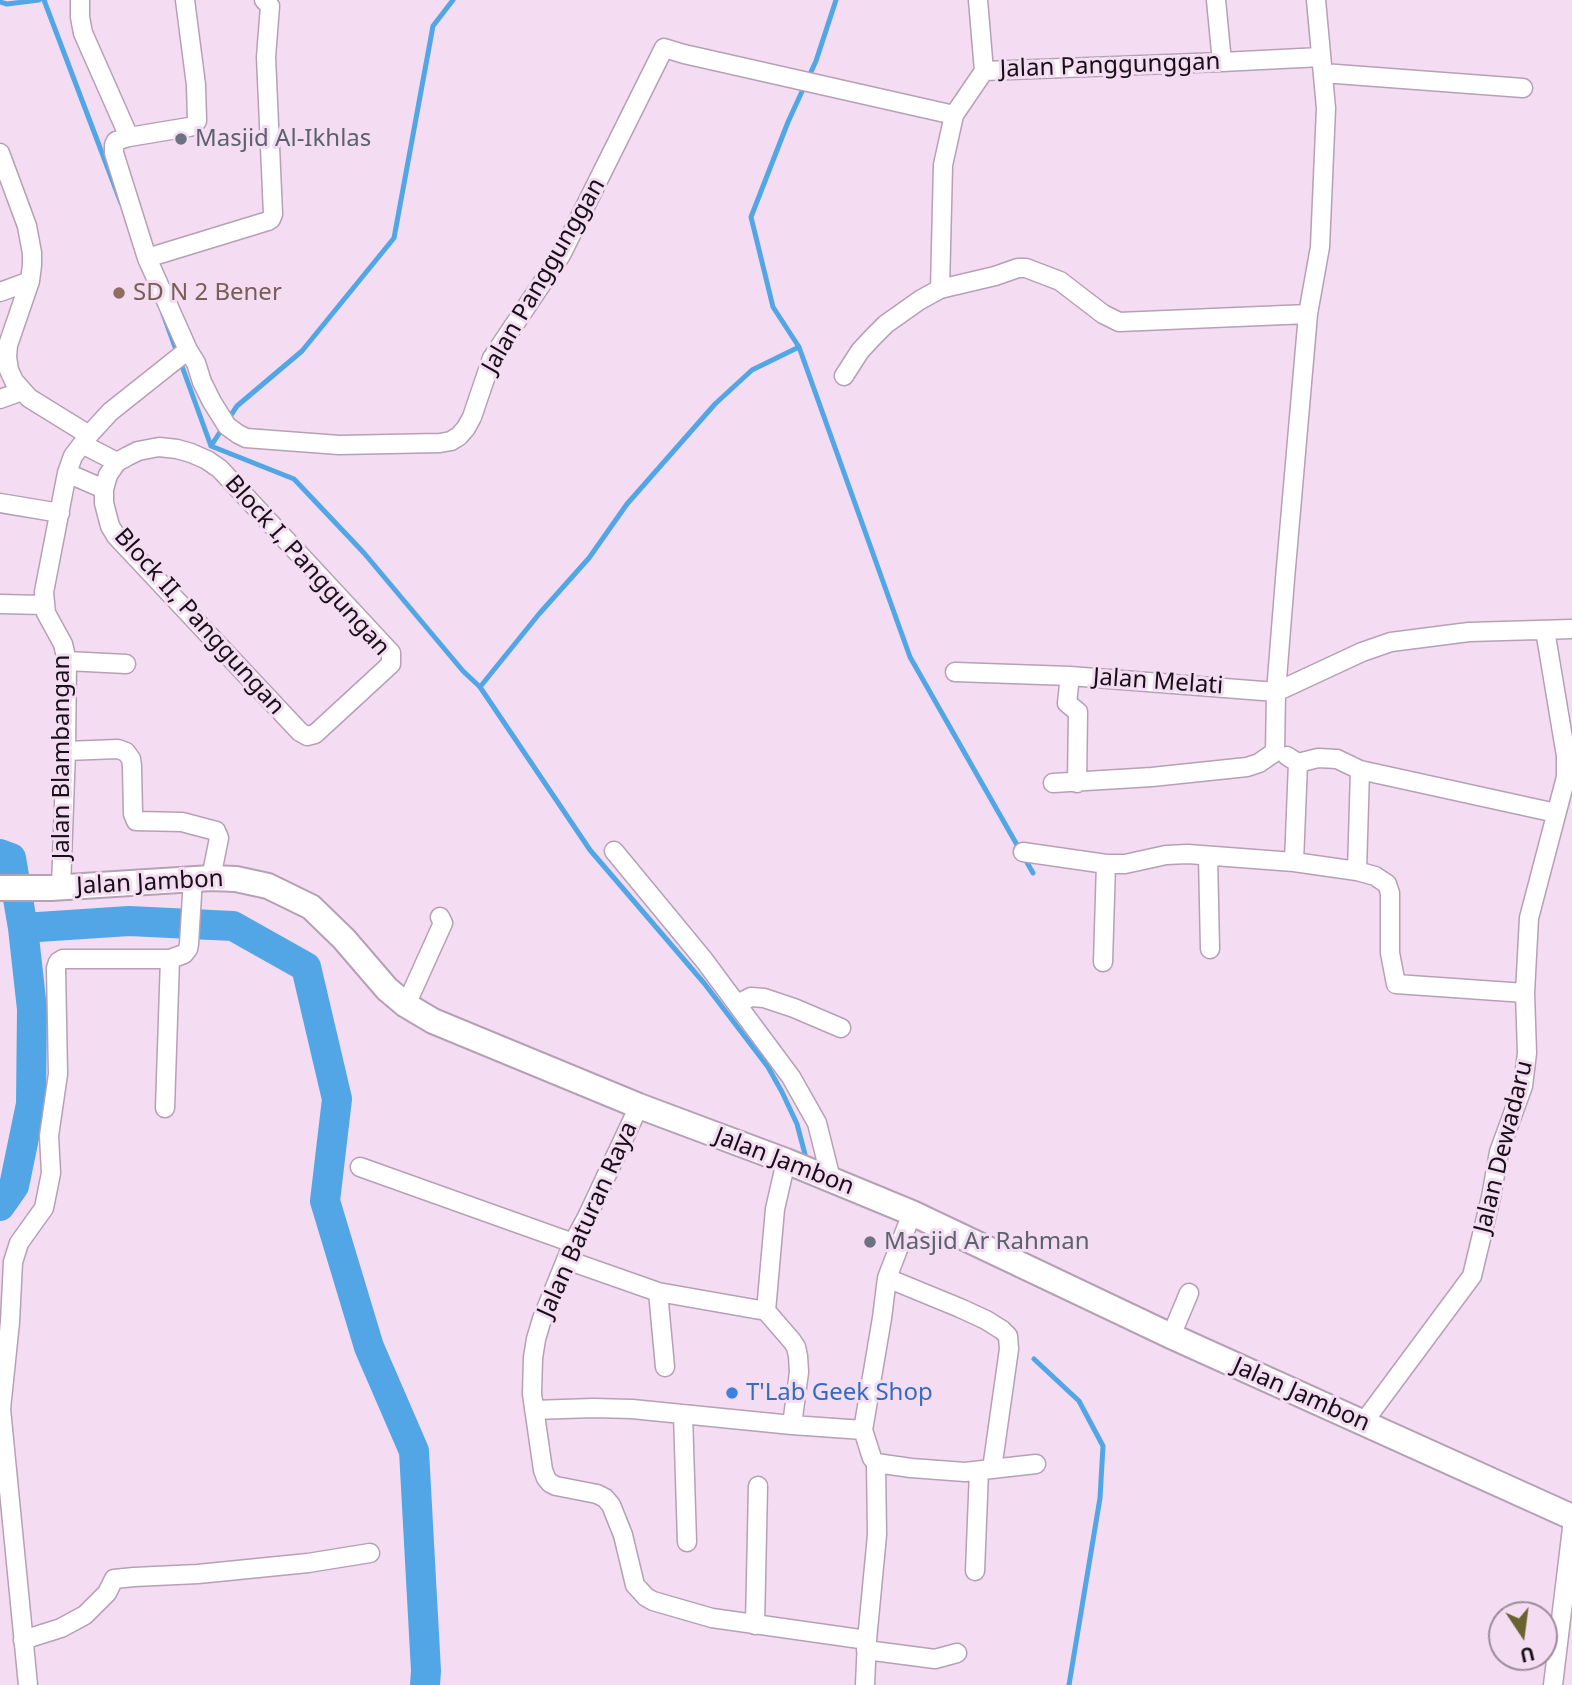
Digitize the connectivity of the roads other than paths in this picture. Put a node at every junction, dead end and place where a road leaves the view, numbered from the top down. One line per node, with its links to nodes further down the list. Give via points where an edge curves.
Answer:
1 (80, 0): 12 (street, via 83,33)
2 (185, 0): 12 (street, via 197,121 193,126)
3 (264, 0): 15 (street, via 270,6 266,57 271,219)
4 (978, 0): 9 (street)
5 (1216, 0): 7 (street)
6 (1316, 0): 8 (street)
7 (1222, 62): 8 (street, Jalan Panggunggan); 9 (street, Jalan Panggunggan)
8 (1322, 65): 10 (street, Jalan Panggunggan); 19 (street, via 1326,108 1320,247)
9 (984, 71): 11 (street, Jalan Panggunggan)
10 (1523, 88)
11 (954, 115): 17 (street, via 942,175); 21 (street, Jalan Panggunggan, via 664,48 561,255 492,358 472,417 451,441 339,445 246,438 223,420 196,363)
12 (129, 137): 15 (street, via 116,141 114,153)
13 (0, 153): 14 (street)
14 (4, 176): 16 (street, via 30,239)
15 (147, 258): 21 (street)
16 (30, 281): 18 (street); 20 (street)
17 (940, 289): 19 (street, via 1026,268 1064,283 1119,322); 22 (street, via 886,324)
18 (0, 292)
19 (1308, 314): 39 (street)
20 (3, 350): 23 (street)
21 (181, 355): 25 (street, via 110,412)
22 (844, 376)
23 (22, 391): 24 (street); 25 (street)
24 (0, 399)
25 (85, 440): 26 (street); 27 (street)
26 (117, 462): 28 (street); 40 (street, Block I, Panggungan, via 159,447 191,453 220,469 391,653 391,664 315,734)
27 (67, 473): 28 (street); 30 (street)
28 (104, 489): 40 (street, Block II, Panggungan, via 107,514 124,546)
29 (0, 503): 30 (street)
30 (60, 513): 32 (street)
31 (0, 604): 32 (street)
32 (44, 605): 35 (street, Jalan Blambangan)
33 (1572, 629): 34 (street)
34 (1545, 630): 39 (street, via 1469,632 1391,642); 47 (street, Jalan Dewadaru, via 1566,756 1566,777)
35 (67, 661): 36 (street); 41 (street, Jalan Blambangan)
36 (126, 664)
37 (955, 672): 38 (street)
38 (1070, 676): 39 (street, Jalan Melati); 46 (street, Jalan Melati, via 1067,703 1078,712)
39 (1276, 692): 42 (street)
40 (307, 736)
41 (66, 751): 54 (street, via 126,752 132,766 136,821 183,822 216,831 219,838); 55 (street, Jalan Blambangan)
42 (1275, 752): 43 (street); 46 (street, via 1247,767)
43 (1298, 763): 44 (street, via 1337,759); 51 (street)
44 (1360, 770): 47 (street); 53 (street)
45 (1053, 783): 46 (street)
46 (1077, 783)
47 (1556, 813): 61 (street, Jalan Dewadaru, via 1529,918)
48 (614, 851): 63 (street)
49 (1023, 852): 52 (street)
50 (1208, 856): 51 (street); 52 (street, via 1176,854 1133,864); 58 (street)
51 (1294, 862): 53 (street)
52 (1106, 864): 60 (street)
53 (1357, 871): 61 (street, via 1387,884 1396,984)
54 (202, 878): 55 (main road, Jalan Jambon); 59 (street, via 192,908 188,949); 62 (main road, Jalan Jambon, via 268,886 311,906 387,989)
55 (56, 887): 56 (main road, Jalan Jambon)
56 (0, 888)
57 (440, 917): 62 (street, via 443,923)
58 (1210, 949)
59 (170, 959): 66 (street); 76 (street, via 58,962 58,1074 49,1136 51,1173 44,1208 19,1243 13,1262)
60 (1103, 962)
61 (1525, 993): 81 (street, Jalan Dewadaru, via 1523,1086 1499,1152 1472,1276)
62 (407, 1004): 65 (main road, Jalan Jambon, via 433,1021)
63 (737, 1004): 64 (street, via 751,997 764,998); 69 (street, via 791,1077 817,1123)
64 (841, 1027)
65 (639, 1107): 67 (main road, Jalan Jambon); 71 (street, Jalan Baturan Raya)
66 (165, 1108)
67 (786, 1161): 69 (main road, Jalan Jambon); 75 (street, via 775,1209)
68 (360, 1167): 71 (street)
69 (831, 1179): 70 (main road, Jalan Jambon)
70 (912, 1213): 72 (street); 77 (main road, Jalan Jambon)
71 (570, 1251): 73 (street); 79 (street, Jalan Baturan Raya, via 536,1339)
72 (887, 1278): 83 (street); 86 (street, via 986,1320 1008,1336)
73 (659, 1292): 75 (street); 78 (street)
74 (1189, 1293): 77 (street)
75 (766, 1311): 82 (street, via 796,1347 799,1372)
76 (5, 1322): 94 (street, via 1,1409)
77 (1171, 1336): 81 (main road, Jalan Jambon)
78 (665, 1367)
79 (534, 1410): 80 (street, via 612,1408); 93 (street, Jalan Baturan Raya, via 546,1478 556,1486 597,1494 611,1505 635,1585 646,1597 712,1618)
80 (683, 1413): 82 (street); 90 (street)
81 (1363, 1423): 88 (main road, Jalan Jambon)
82 (792, 1425): 83 (street)
83 (863, 1430): 84 (street)
84 (876, 1463): 86 (street, via 957,1472); 95 (street, via 877,1535)
85 (1036, 1464): 86 (street)
86 (986, 1470): 92 (street)
87 (758, 1486): 93 (street)
88 (1572, 1517)
89 (1572, 1528): 99 (street)
90 (687, 1542)
91 (370, 1553): 94 (street, via 308,1563 114,1579 85,1615)
92 (975, 1571)
93 (755, 1625): 95 (street, Jalan Baturan Raya)
94 (23, 1640): 97 (street)
95 (867, 1645): 96 (street, Jalan Baturan Raya, via 935,1659); 98 (street)
96 (957, 1653)
97 (28, 1685)
98 (865, 1685)
99 (1553, 1685)

